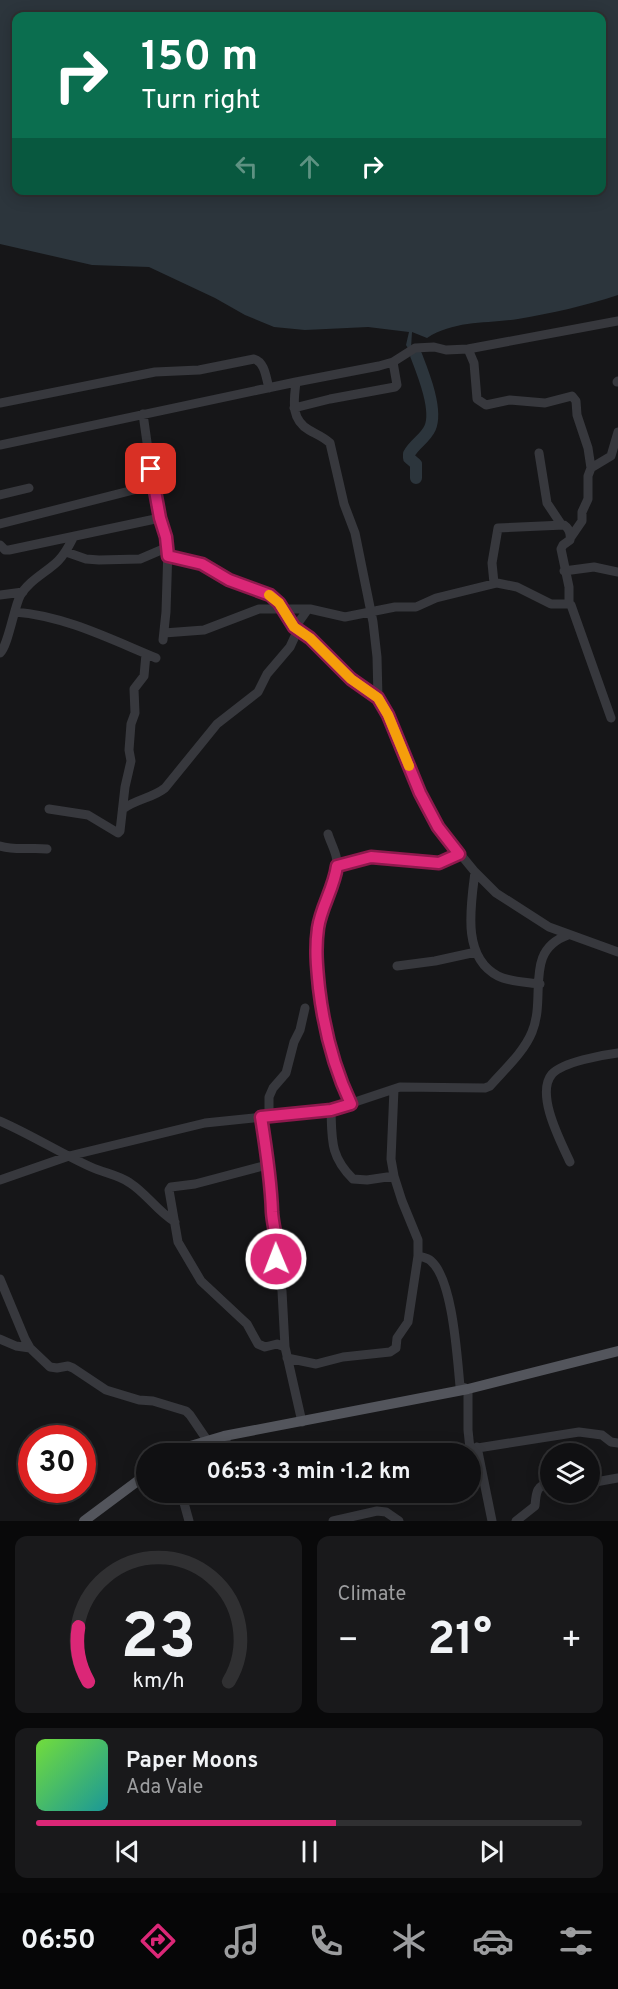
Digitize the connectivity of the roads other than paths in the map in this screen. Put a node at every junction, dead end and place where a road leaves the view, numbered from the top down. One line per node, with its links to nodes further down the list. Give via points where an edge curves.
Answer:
1 (618, 323): 2 (street)
2 (468, 349): 3 (street, via 415,348); 12 (street, via 474,363 477,399 486,405 510,400 545,404 572,396)
3 (393, 362): 4 (street); 7 (street, via 395,387)
4 (296, 382): 5 (street); 7 (street)
5 (269, 388): 6 (street, via 260,361 254,359 199,370 145,373); 8 (street)
6 (0, 403)
7 (294, 408): 33 (street, via 300,424 327,440 332,448)
8 (143, 414): 10 (street); 13 (street)
9 (618, 432): 12 (street, via 611,456)
10 (0, 445)
11 (539, 453): 18 (street, via 547,503)
12 (591, 468): 20 (street, via 582,521)
13 (153, 485): 16 (street); 17 (street)
14 (29, 488): 15 (street)
15 (0, 495)
16 (160, 518): 19 (street); 22 (street)
17 (0, 524)
18 (561, 524): 20 (street); 26 (street, via 498,528 492,563)
19 (73, 537): 21 (street, via 9,550); 23 (street)
20 (571, 537): 24 (street, via 561,547)
21 (0, 545)
22 (168, 551): 23 (street, via 140,559 99,560); 30 (street, via 270,595); 30 (street, via 163,637 204,630 260,609)
23 (66, 552): 27 (street)
24 (564, 571): 25 (street, via 594,567); 29 (street)
25 (618, 572)
26 (494, 583): 29 (street, via 517,587 551,604); 33 (street, via 416,607)
27 (23, 592): 28 (street); 32 (street)
28 (0, 595)
29 (569, 604): 39 (street)
30 (282, 609): 31 (street); 34 (street)
31 (308, 609): 33 (street, via 343,617); 34 (street)
32 (15, 612): 35 (street, via 5,648); 36 (street, via 71,623)
33 (371, 613): 38 (street, via 376,636)
34 (296, 628): 38 (street, via 351,679); 40 (street, via 291,647 267,674 258,692 217,724 165,788)
35 (0, 652)
36 (146, 654): 37 (street); 40 (street, via 144,676 134,689 131,760)
37 (156, 658)
38 (378, 698): 45 (street, via 420,793 438,827)
39 (611, 718)
40 (123, 809): 41 (street, via 118,834 87,815)
41 (49, 810)
42 (328, 834): 46 (street)
43 (0, 846): 44 (street, via 12,850)
44 (47, 849)
45 (459, 854): 46 (street, via 439,863 371,857); 47 (street)
46 (337, 866): 56 (street, via 318,926 316,965 327,1042)
47 (475, 872): 48 (street, via 515,906); 49 (street, via 471,927)
48 (568, 935): 50 (street); 52 (street, via 545,952 540,962)
49 (476, 952): 51 (street); 52 (street, via 499,976)
50 (618, 952)
51 (397, 966)
52 (540, 984): 55 (street, via 533,1030 490,1086)
53 (305, 1008): 58 (street, via 286,1073 269,1096)
54 (618, 1053): 61 (street, via 585,1059 558,1070 547,1083 547,1100)
55 (394, 1089): 56 (street); 63 (street)
56 (351, 1104): 57 (street)
57 (331, 1110): 58 (street); 63 (street, via 333,1149 343,1169 353,1179)
58 (265, 1117): 60 (street, via 205,1123); 62 (street)
59 (0, 1122): 60 (street)
60 (69, 1156): 64 (street); 65 (street, via 128,1181 163,1215)
61 (570, 1162)
62 (267, 1165): 65 (street, via 171,1187); 69 (street)
63 (394, 1176): 66 (street, via 418,1240)
64 (0, 1180)
65 (176, 1222): 69 (street, via 181,1249 206,1287 236,1311 258,1344)
66 (418, 1256): 72 (street, via 408,1322 390,1352 316,1364); 73 (street, via 430,1260 441,1274 451,1308 460,1386)
67 (0, 1279): 70 (street)
68 (0, 1339): 70 (street)
69 (285, 1347): 72 (street)
70 (30, 1348): 76 (street, via 50,1367 68,1366 106,1390 186,1411)
71 (618, 1351): 73 (main road)
72 (287, 1358): 74 (street)
73 (468, 1389): 74 (main road); 79 (street)
74 (302, 1422): 75 (main road)
75 (224, 1436): 76 (main road); 78 (street)
76 (207, 1440): 77 (main road)
77 (199, 1443)
78 (227, 1443)
79 (472, 1443)
80 (618, 1443): 81 (street, via 602,1435 579,1432)
81 (481, 1447)
82 (618, 1478): 84 (street)
83 (481, 1479): 92 (street)
84 (600, 1481)
85 (136, 1482): 88 (main road)
86 (540, 1487): 93 (street, via 535,1506)
87 (184, 1503): 89 (street)
88 (84, 1521)
89 (189, 1521)
90 (333, 1521): 91 (street, via 377,1511)
91 (399, 1521)
92 (492, 1521)
93 (516, 1521)

